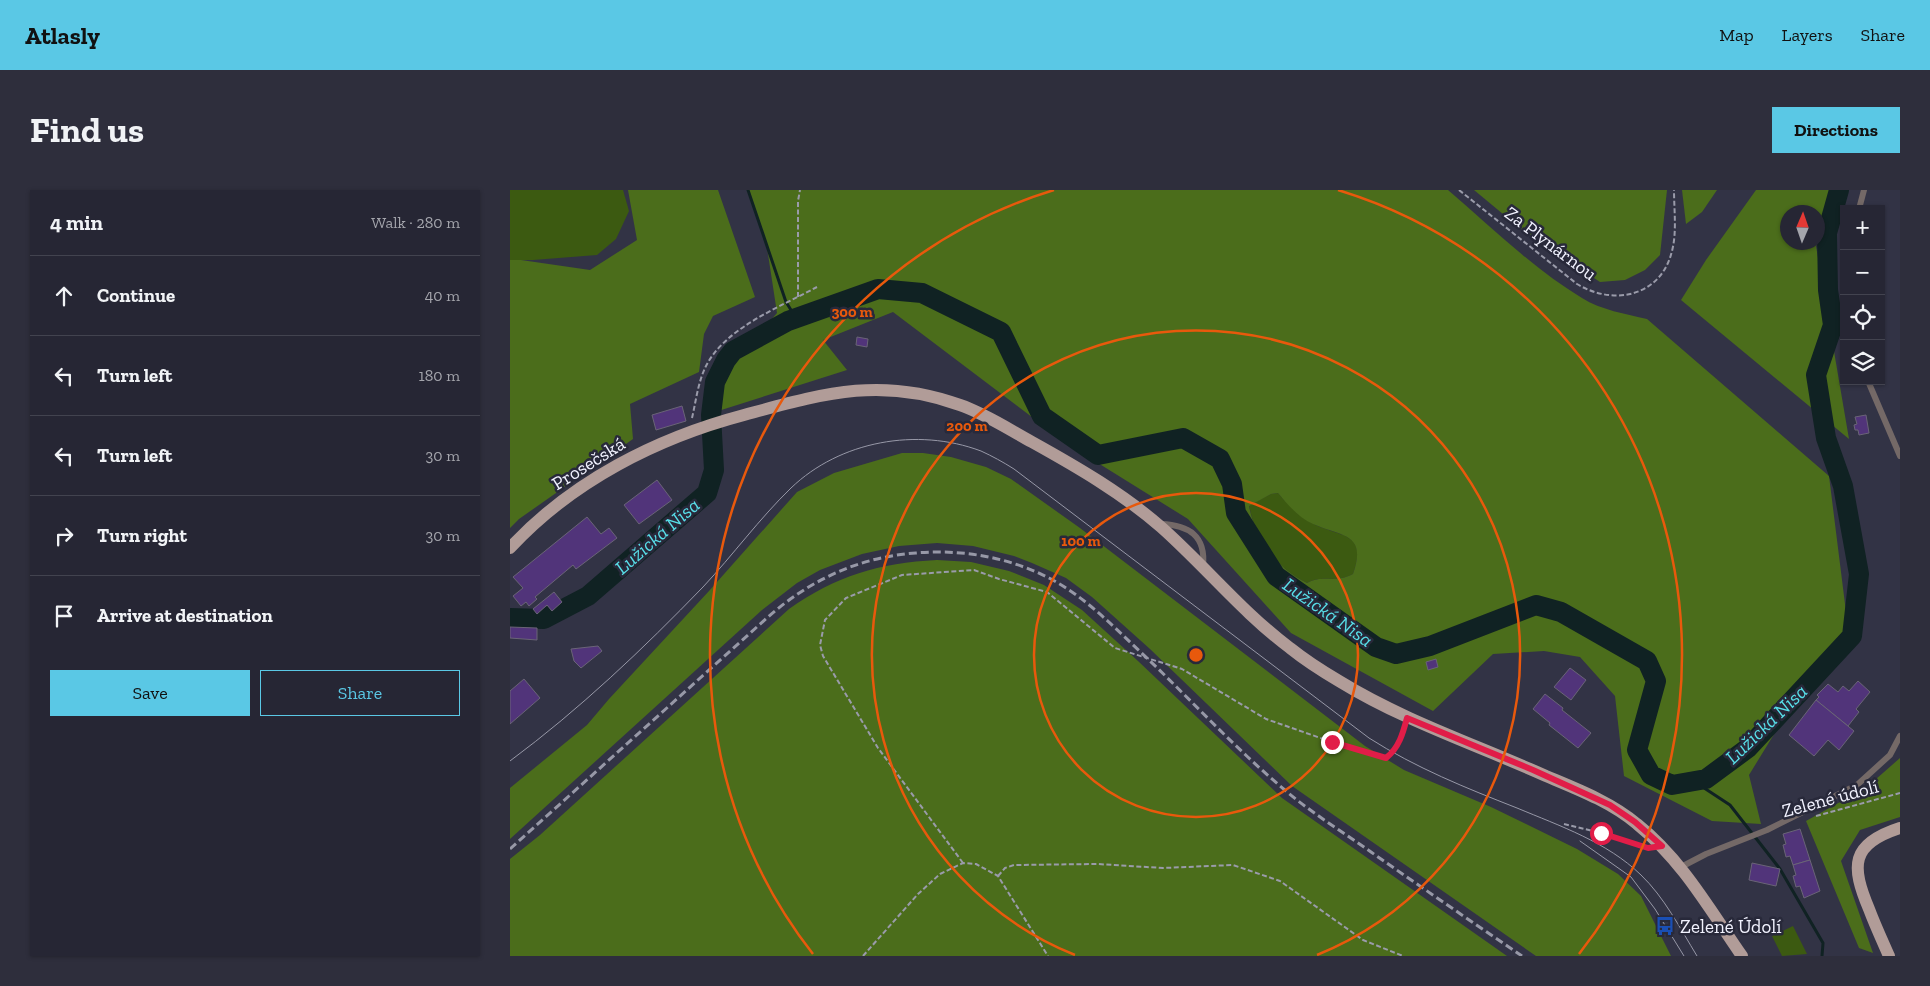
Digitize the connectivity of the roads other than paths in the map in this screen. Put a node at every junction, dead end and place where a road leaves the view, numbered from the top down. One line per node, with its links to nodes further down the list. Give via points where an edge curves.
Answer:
1 (1864, 190): 2 (lane)
2 (1860, 205)
3 (1870, 385): 4 (lane)
4 (1900, 456)
5 (1158, 524): 6 (main road, Prosečská, via 1066,460 974,410 922,393 889,390 833,392 725,420 661,442 598,477 547,511); 7 (main road, Prosečská); 7 (lane, via 1176,524 1190,530 1200,541 1204,552)
6 (510, 548)
7 (1203, 566): 10 (main road, Prosečská, via 1288,647 1361,694 1407,718 1610,805 1635,822)
8 (1900, 736): 10 (lane, via 1890,756 1857,785 1767,830)
9 (1900, 828): 12 (main road, via 1866,847 1856,868 1860,888)
10 (1681, 867): 11 (main road, Prosečská)
11 (1742, 956)
12 (1889, 956)

